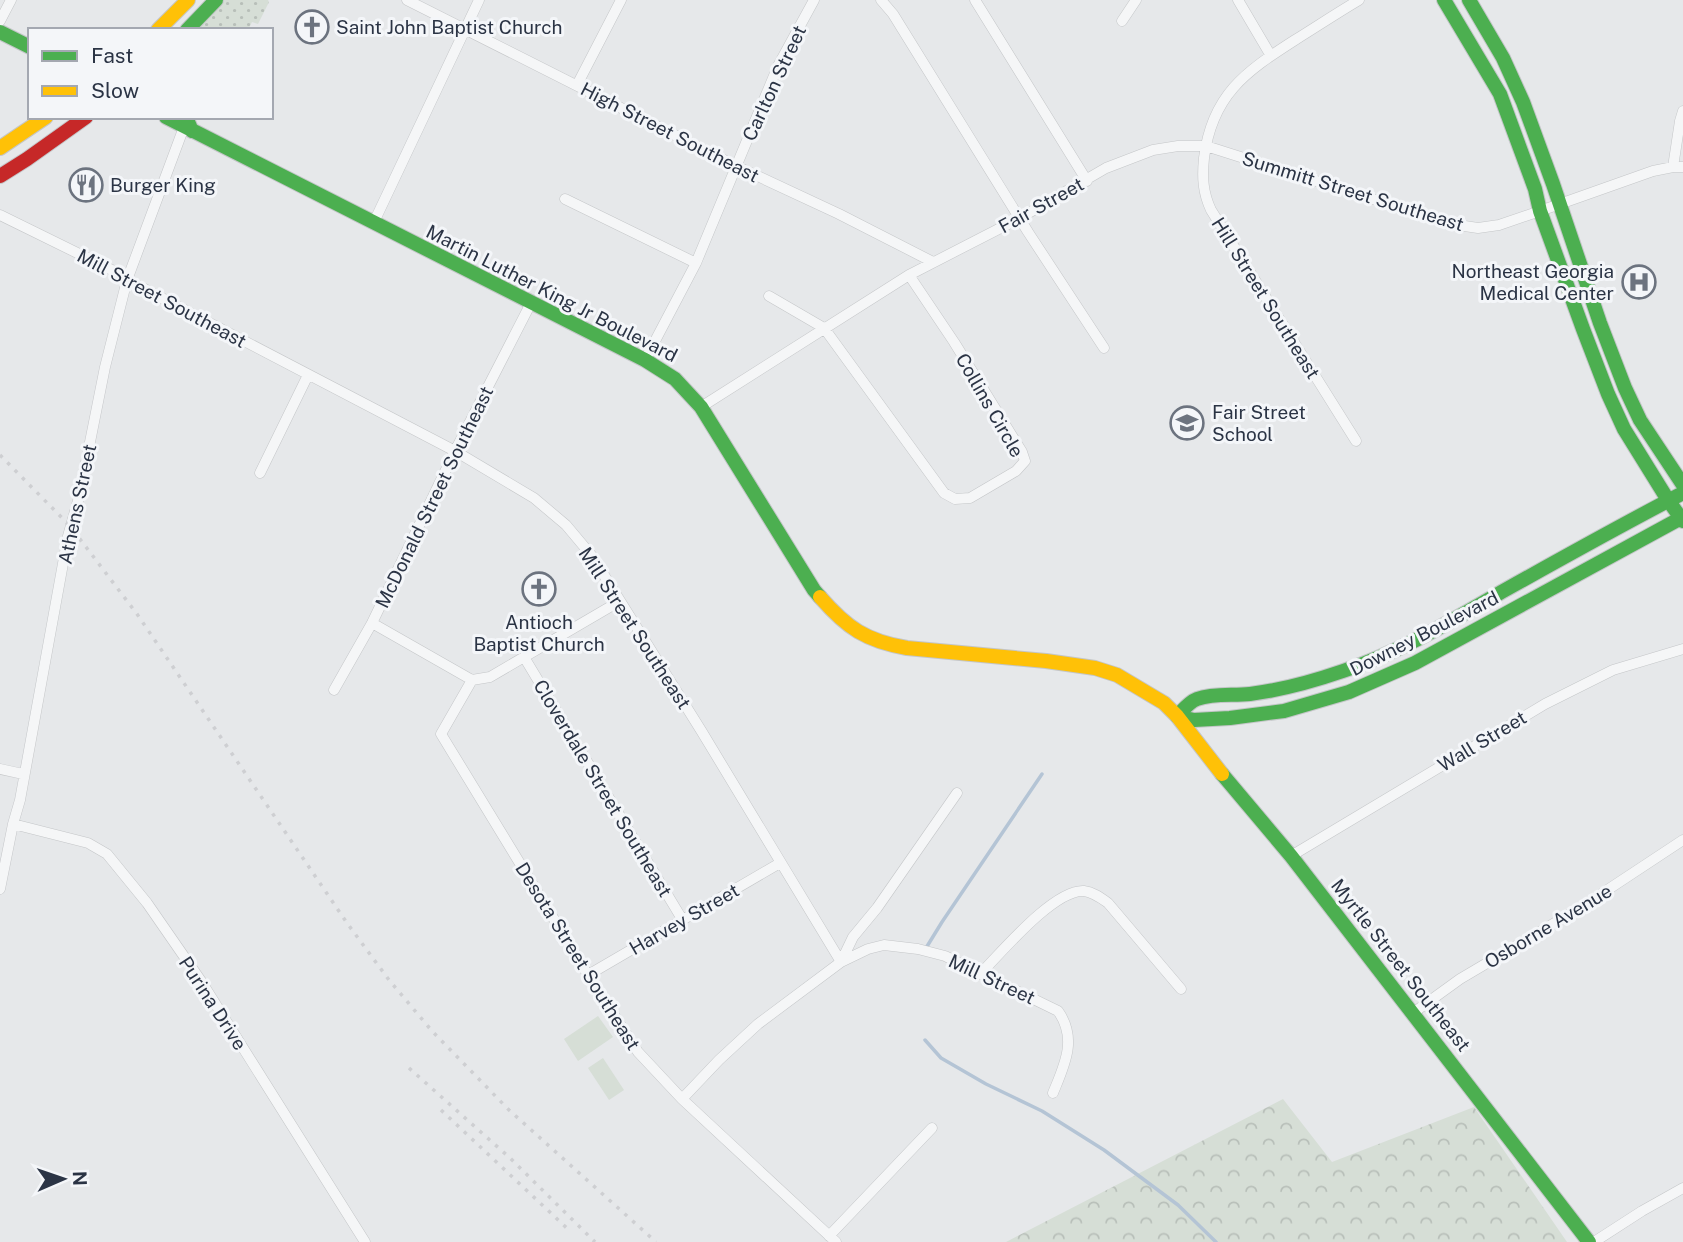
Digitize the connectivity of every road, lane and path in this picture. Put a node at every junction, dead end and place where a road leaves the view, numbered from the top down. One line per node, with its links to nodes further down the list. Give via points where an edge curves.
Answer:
1 (10, 0): 16 (street)
2 (188, 0): 18 (main road)
3 (216, 0): 19 (main road)
4 (407, 0): 20 (street, High Street Southeast)
5 (479, 0): 20 (street)
6 (621, 0): 25 (street)
7 (814, 0): 33 (street, Carlton Street, via 778,66)
8 (881, 0): 41 (street)
9 (975, 0): 36 (street)
10 (1136, 0): 17 (street)
11 (1238, 0): 23 (street)
12 (1359, 0): 23 (street)
13 (1444, 0): 39 (main road, via 1500,94)
14 (1469, 0): 24 (main road)
15 (1479, 0): 24 (main road)
16 (0, 21)
17 (1122, 21)
18 (160, 28)
19 (189, 28)
20 (464, 29): 25 (street, High Street Southeast); 42 (street)
21 (0, 32): 22 (main road)
22 (28, 46)
23 (1271, 56): 31 (street, via 1226,96)
24 (1503, 58): 38 (main road)
25 (577, 85): 33 (street, High Street Southeast)
26 (1683, 111): 34 (street)
27 (43, 119): 32 (main road)
28 (83, 119): 35 (main road)
29 (172, 119): 30 (main road, Martin Luther King Jr Boulevard)
30 (188, 125): 42 (main road, Martin Luther King Jr Boulevard); 46 (street, Athens Street)
31 (1206, 146): 36 (street, Fair Street, via 1153,150); 39 (street, Summitt Street Southeast, via 1458,225 1478,228); 54 (street, Hill Street Southeast, via 1203,189 1211,211)
32 (0, 148)
33 (736, 166): 43 (street, High Street Southeast); 44 (street, Carlton Street)
34 (1678, 167): 38 (street, Summitt Street Southeast, via 1653,171)
35 (0, 176)
36 (1087, 181): 41 (street, Fair Street)
37 (565, 199): 44 (street)
38 (1559, 204): 39 (street, Summitt Street Southeast); 57 (main road, via 1625,387 1640,420)
39 (1540, 211): 59 (main road, via 1608,394)
40 (0, 215): 46 (street, Mill Street Southeast)
41 (1020, 218): 43 (street, Fair Street); 50 (street)
42 (374, 222): 48 (main road, Martin Luther King Jr Boulevard)
43 (933, 262): 45 (street, Fair Street)
44 (696, 263): 51 (street, Carlton Street)
45 (909, 275): 49 (street, Fair Street); 49 (street, Collins Circle, via 1021,452 1025,461 1016,471 970,498 955,499 944,493)
46 (127, 280): 52 (street, Mill Street Southeast); 69 (street, Athens Street, via 68,536)
47 (769, 296): 49 (street)
48 (531, 303): 51 (main road, Martin Luther King Jr Boulevard); 55 (street, McDonald Street Southeast)
49 (824, 328): 53 (street, Fair Street)
50 (1104, 348)
51 (645, 360): 53 (main road, Martin Luther King Jr Boulevard, via 675,379)
52 (309, 375): 55 (street, Mill Street Southeast); 56 (street)
53 (701, 407): 67 (main road, Martin Luther King Jr Boulevard, via 814,590 842,621 885,644 1107,671 1164,703)
54 (1356, 441)
55 (455, 451): 61 (street, Mill Street Southeast, via 534,498 566,525); 62 (street, McDonald Street Southeast)
56 (260, 473)
57 (1683, 485)
58 (1683, 492): 59 (main road, Downey Boulevard)
59 (1668, 500): 60 (main road); 67 (main road, Downey Boulevard, via 1377,659 1288,686 1197,699)
60 (1682, 519): 67 (main road, Downey Boulevard, via 1415,663 1349,692 1283,711 1230,719)
61 (620, 601): 64 (street); 74 (street, Mill Street Southeast)
62 (372, 623): 65 (street); 66 (street, McDonald Street Southeast)
63 (1683, 649): 73 (street, Wall Street, via 1613,670 1545,704)
64 (524, 657): 65 (street, via 490,677); 76 (street, Cloverdale Street Southeast)
65 (472, 680): 79 (street, Desota Street Southeast, via 441,734)
66 (334, 690)
67 (1177, 716): 73 (main road, Myrtle Street Southeast)
68 (0, 769): 69 (street)
69 (23, 774): 71 (street, Athens Street)
70 (957, 793): 77 (street, via 853,937)
71 (13, 824): 75 (street, Athens Street); 87 (street, Purina Drive, via 88,843 107,854 201,981)
72 (1683, 840): 81 (street, Osborne Avenue)
73 (1291, 856): 81 (main road, Myrtle Street Southeast)
74 (780, 863): 76 (street, Harvey Street); 77 (street, Mill Street Southeast)
75 (0, 889)
76 (682, 919): 79 (street, Harvey Street)
77 (841, 962): 78 (street, Mill Street, via 884,946 945,956); 83 (street, via 758,1024)
78 (980, 974): 80 (street, via 1043,911 1064,896 1085,891 1108,904); 82 (street, Mill Street, via 1051,1006 1063,1019 1067,1060)
79 (588, 975): 83 (street, Desota Street Southeast, via 638,1052)
80 (1181, 989)
81 (1413, 1013): 88 (main road, Myrtle Street Southeast)
82 (1053, 1093)
83 (682, 1099): 86 (street, Desota Street Southeast)
84 (932, 1128): 86 (street)
85 (1683, 1188): 88 (street)
86 (832, 1239)
87 (365, 1242)
88 (1592, 1242)

